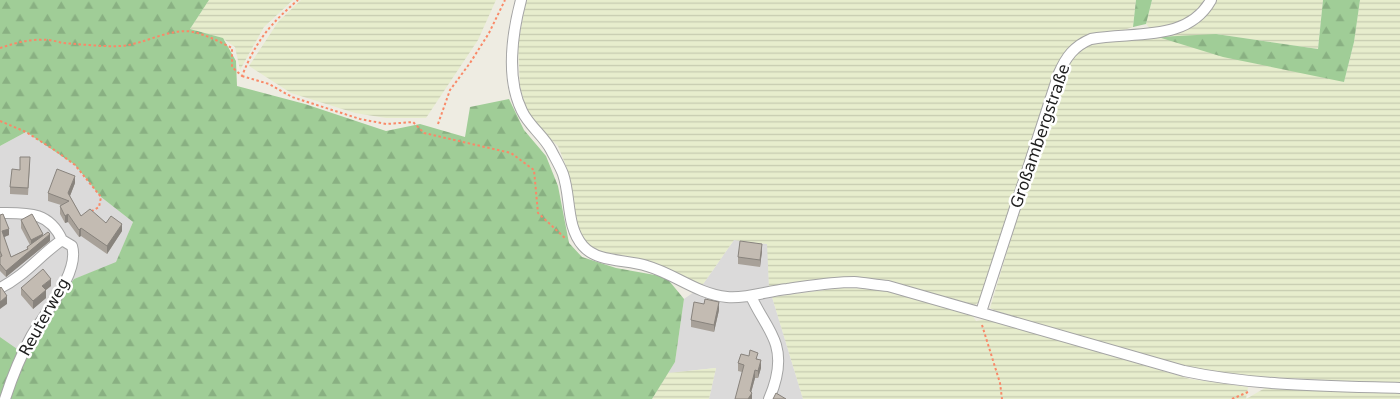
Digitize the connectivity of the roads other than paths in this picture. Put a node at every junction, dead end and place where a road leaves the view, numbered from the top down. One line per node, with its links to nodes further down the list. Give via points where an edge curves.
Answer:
1 (521, 0): 6 (street, via 513,52 516,93 522,112 551,149 562,174 573,229 582,245 590,253 609,259 646,265 700,291 728,297)
2 (1211, 0): 7 (street, Großambergstraße, via 1196,18 1177,27 1154,34 1091,39 1070,52 1059,73)
3 (0, 213): 4 (street, via 42,217 59,232)
4 (62, 240): 5 (street, via 16,280); 9 (street, Reuterweg, via 72,246 74,252 68,276 31,336)
5 (0, 288)
6 (751, 296): 7 (street, via 818,284 856,282 905,289); 10 (street, via 776,345 777,371)
7 (981, 312): 8 (street, via 1211,377)
8 (1400, 388)
9 (5, 399)
10 (769, 399)

